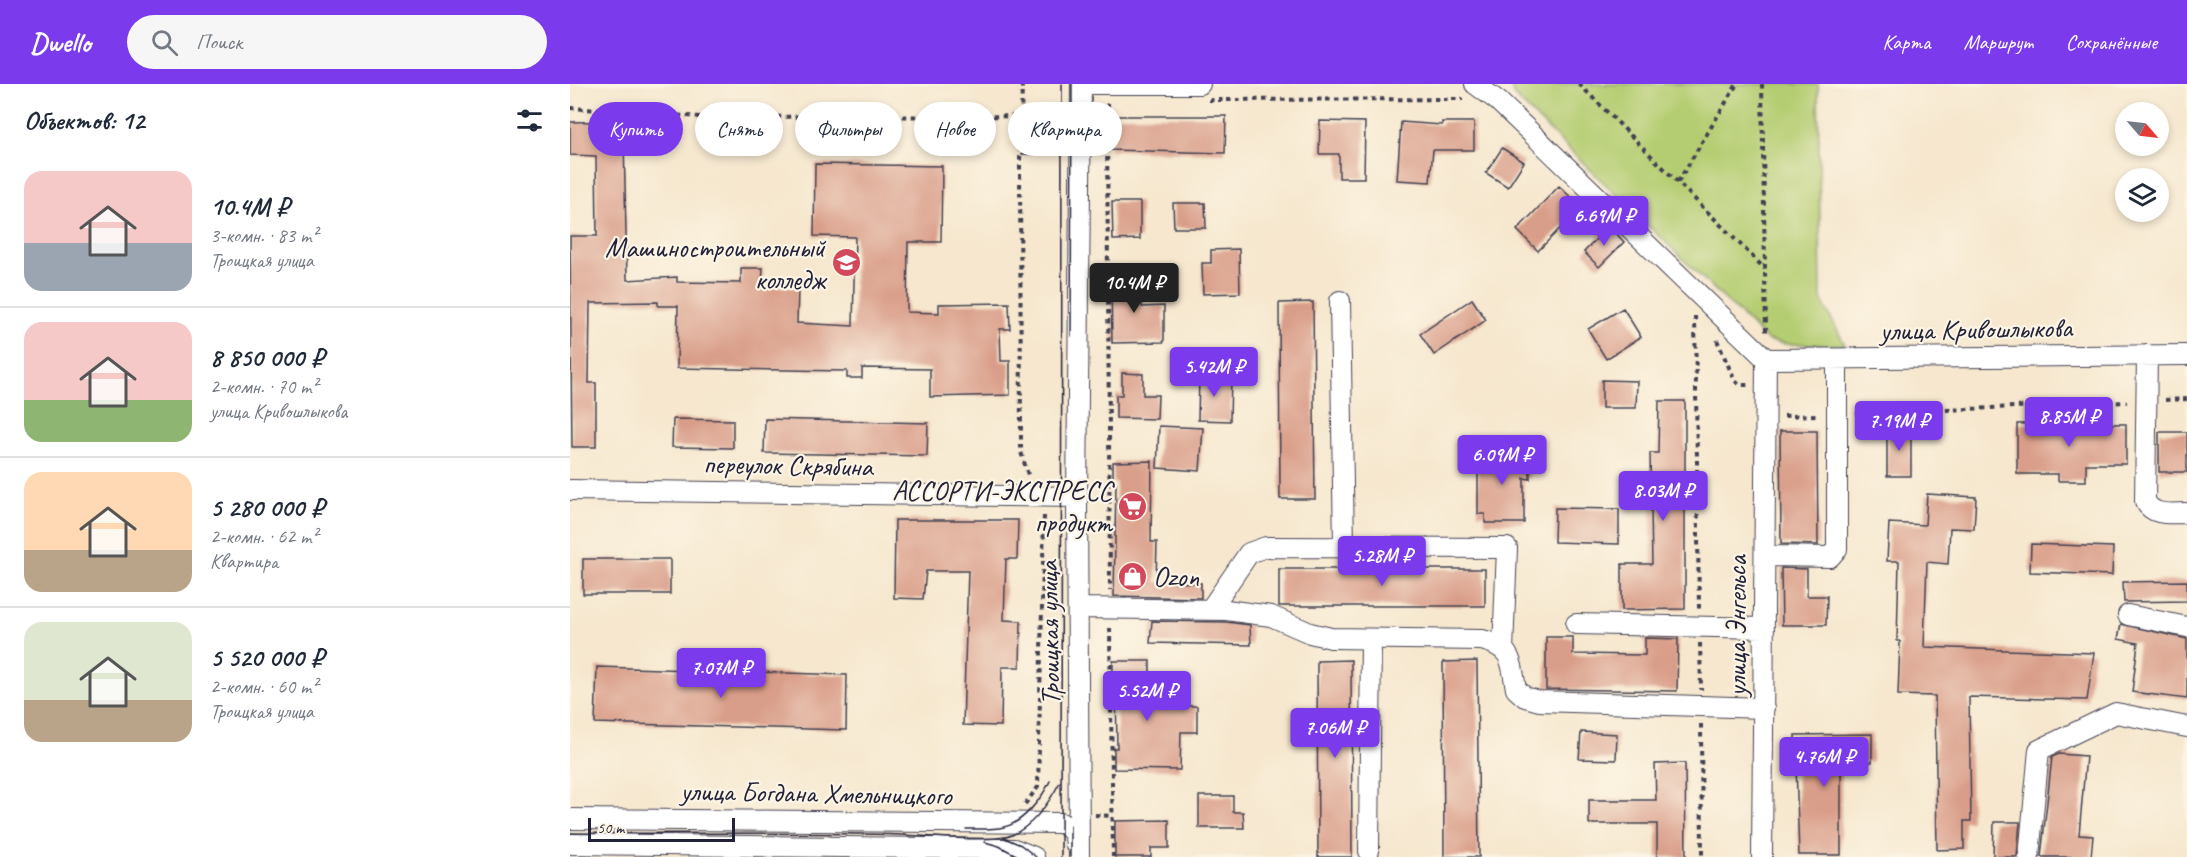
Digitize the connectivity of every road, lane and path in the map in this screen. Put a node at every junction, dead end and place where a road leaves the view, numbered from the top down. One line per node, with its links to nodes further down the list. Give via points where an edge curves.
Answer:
1 (1022, 84): 9 (path)
2 (1081, 84): 10 (street, Троицкая улица)
3 (1091, 84): 8 (street)
4 (1579, 84): 16 (path)
5 (1737, 84): 16 (path)
6 (1762, 84): 17 (path)
7 (1470, 91): 8 (path); 23 (street, via 1498,102)
8 (1202, 92)
9 (1021, 102)
10 (1081, 102)
11 (570, 108): 12 (path, via 701,117)
12 (1008, 116)
13 (1021, 156): 29 (path, via 1021,452)
14 (1081, 156): 30 (street, Троицкая улица)
15 (1107, 156): 35 (path)
16 (1678, 182): 17 (path)
17 (1765, 269): 23 (path)
18 (1341, 301): 32 (street)
19 (1695, 315): 39 (path)
20 (2147, 355): 21 (street, улица Кривошлыкова); 22 (street, улица Кривошлыкова); 25 (street)
21 (2187, 355)
22 (1837, 359): 23 (street, улица Кривошлыкова); 26 (street)
23 (1766, 360): 33 (street, улица Энгельса)
24 (2187, 399): 25 (path)
25 (2146, 401): 26 (path); 31 (street, via 2145,501 2148,508 2159,513)
26 (1837, 415): 27 (path); 33 (street, via 1838,549 1830,557)
27 (1774, 416)
28 (570, 490): 29 (street, переулок Скрябина)
29 (1034, 496): 30 (street, переулок Скрябина); 47 (path, via 1044,516 1038,787)
30 (1077, 496): 34 (street, Троицкая улица)
31 (2187, 513)
32 (1344, 547): 36 (street, via 1266,547 1249,553); 43 (street, via 1507,548)
33 (1765, 556): 41 (street, улица Энгельса)
34 (1078, 608): 35 (street); 49 (street, Троицкая улица)
35 (1110, 609): 36 (street); 55 (path)
36 (1210, 610): 42 (street, via 1271,616 1331,638)
37 (2128, 615): 40 (street)
38 (1576, 624): 39 (street)
39 (1700, 627): 41 (street); 44 (path)
40 (2187, 627)
41 (1764, 628): 45 (street, улица Энгельса)
42 (1371, 639): 43 (street, via 1482,640); 51 (street)
43 (1503, 650): 44 (street, via 1510,657 1516,689 1539,701)
44 (1701, 706): 45 (street); 56 (path)
45 (1764, 708): 57 (street, улица Энгельса)
46 (2187, 727): 58 (street, via 2116,713 2039,750)
47 (1024, 805)
48 (570, 819): 49 (street, улица Богдана Хмельницкого)
49 (1071, 826): 53 (street, via 1070,848); 54 (street, Троицкая улица)
50 (570, 844): 52 (street, улица Богдана Хмельницкого, via 1014,849)
51 (1369, 850)
52 (1034, 857)
53 (1062, 857)
54 (1078, 857)
55 (1113, 857)
56 (1702, 857)
57 (1762, 857)
58 (2029, 857)

